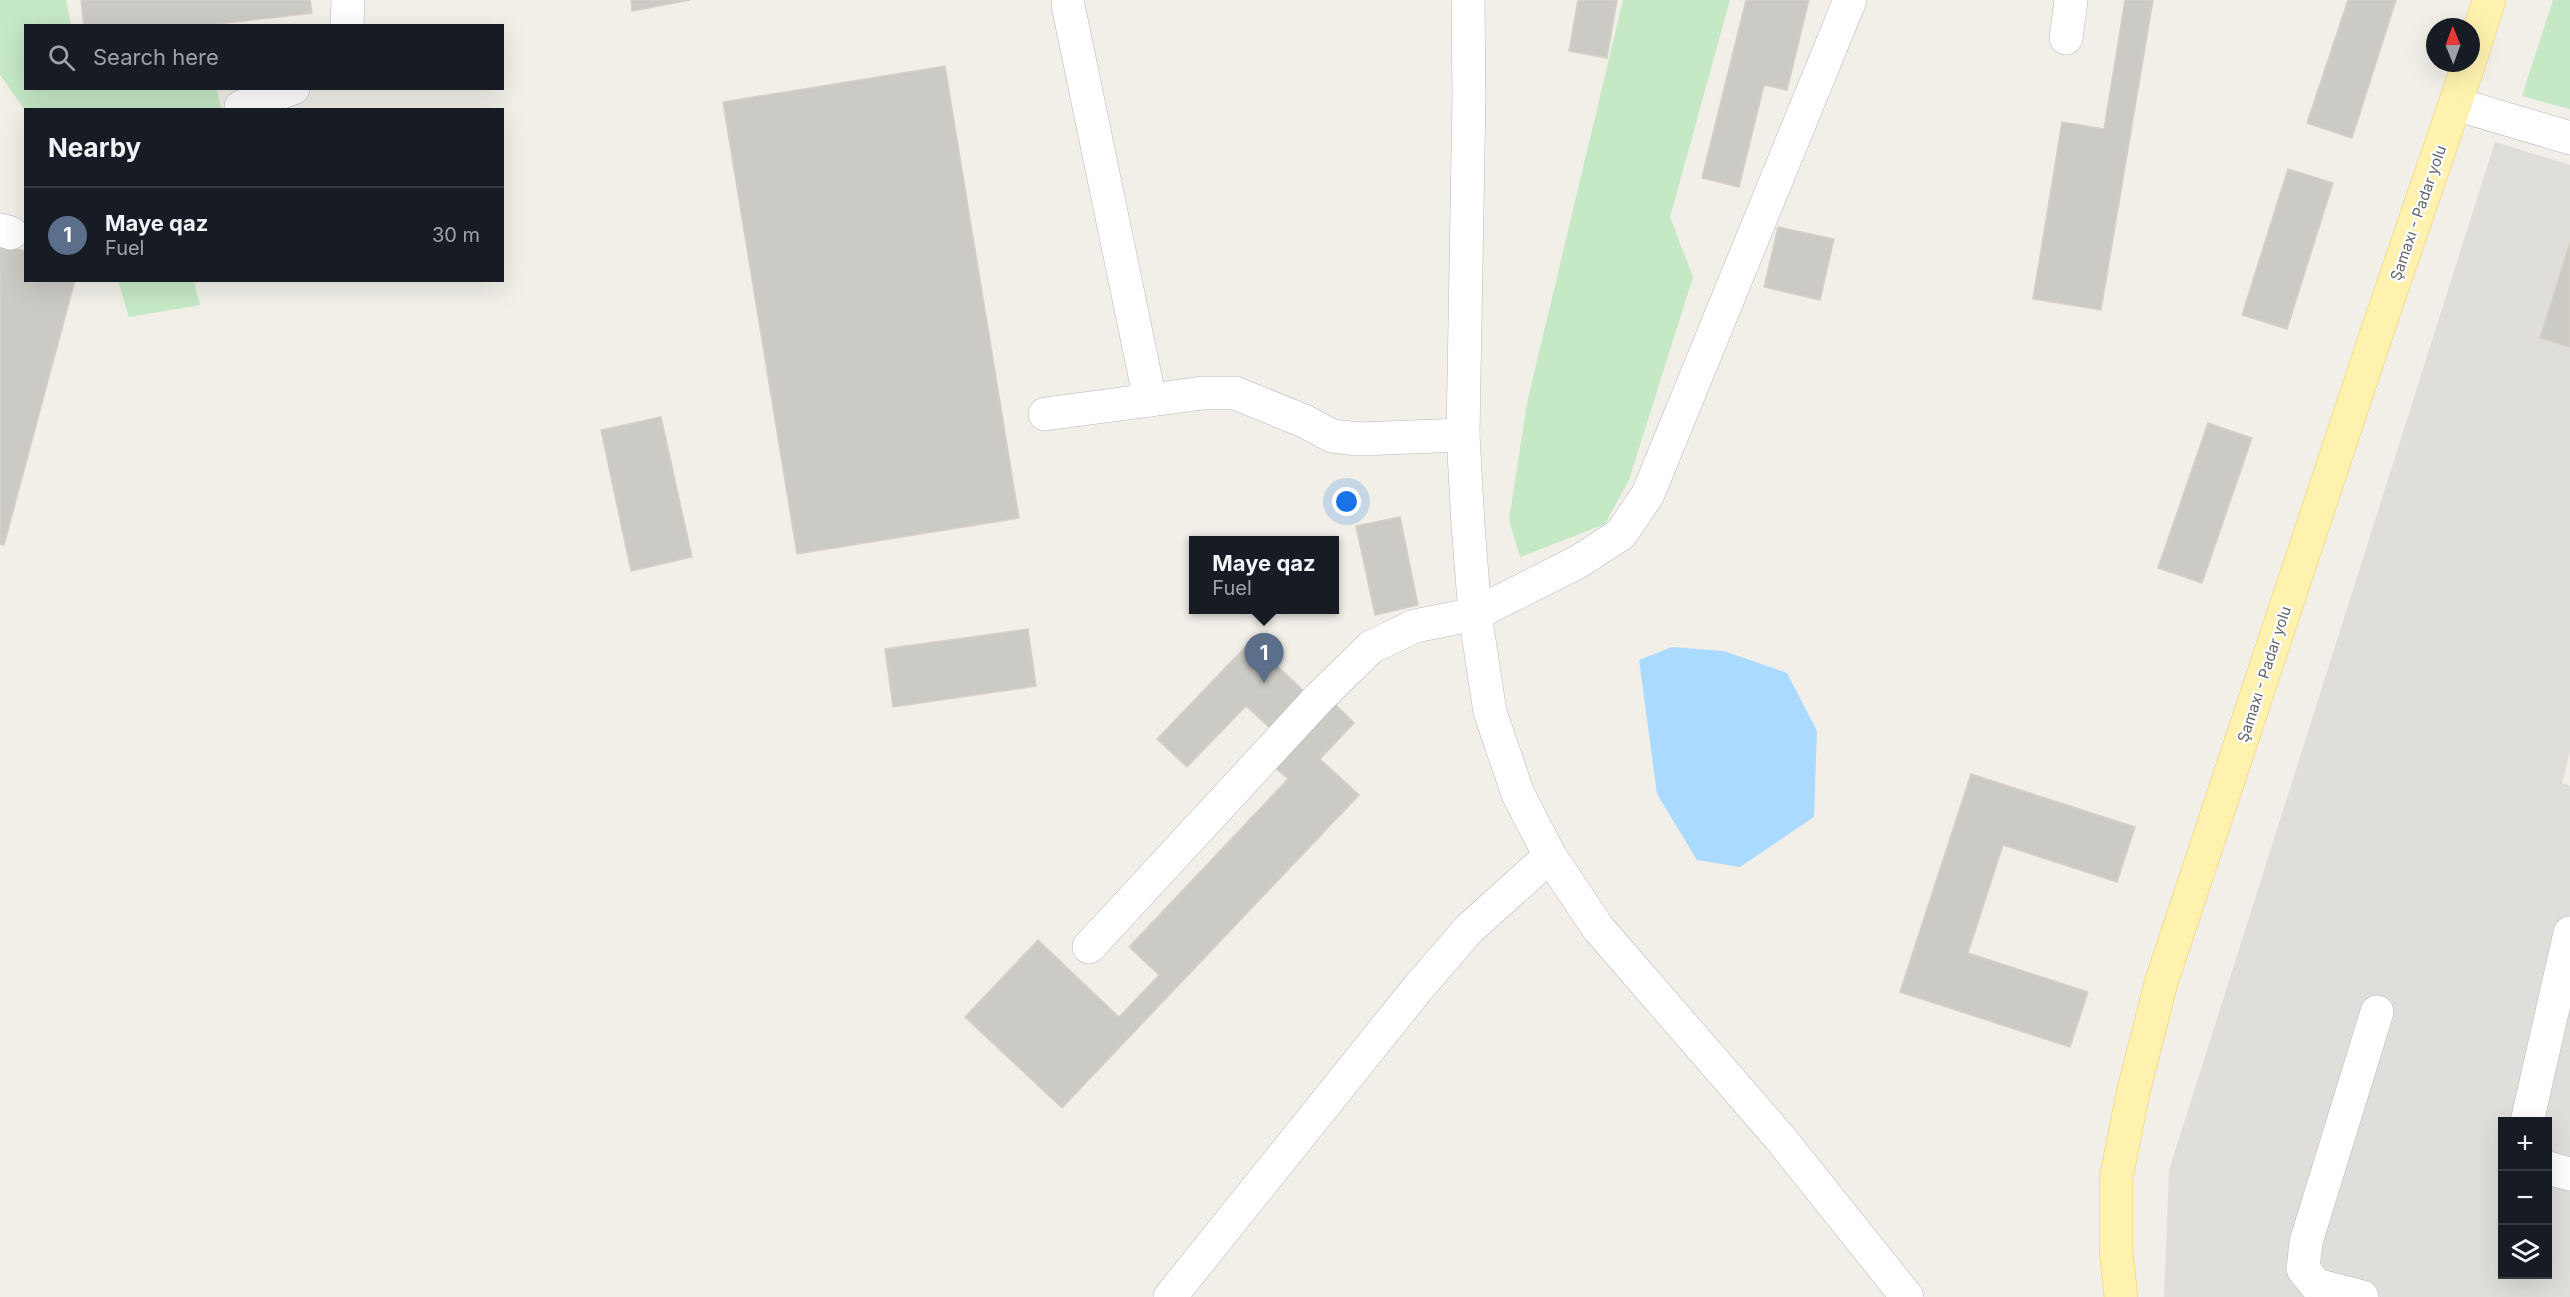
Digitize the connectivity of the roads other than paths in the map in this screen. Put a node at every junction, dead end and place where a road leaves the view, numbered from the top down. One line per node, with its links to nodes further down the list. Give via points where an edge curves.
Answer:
1 (348, 0): 7 (lane)
2 (1468, 0): 17 (lane)
3 (1850, 0): 18 (lane, via 1648,494 1621,534 1578,562)
4 (2071, 0): 9 (lane)
5 (2489, 0): 8 (main road)
6 (1068, 5): 15 (lane)
7 (347, 24)
8 (2480, 28)
9 (2066, 38)
10 (2466, 72): 12 (main road, Şamaxı - Padar yolu)
11 (288, 90): 13 (lane)
12 (2456, 104): 14 (lane); 28 (main road, Şamaxı - Padar yolu, via 2162,983 2133,1093 2116,1179 2116,1250)
13 (241, 107)
14 (2570, 138)
15 (1150, 400): 16 (lane); 17 (lane, via 1235,393 1332,436 1359,440)
16 (1045, 414)
17 (1463, 435): 18 (lane)
18 (1475, 614): 19 (lane, via 1490,712 1518,794); 21 (lane, via 1415,626 1371,647 1318,699)
19 (1550, 856): 26 (lane, via 1462,937 1418,988); 27 (lane, via 1598,928 1780,1138)
20 (2570, 933): 23 (lane)
21 (1089, 947)
22 (2377, 1011): 29 (lane, via 2306,1242 2303,1269 2316,1285)
23 (2528, 1117)
24 (2552, 1169): 25 (lane)
25 (2570, 1174)
26 (1170, 1297)
27 (1907, 1297)
28 (2121, 1297)
29 (2362, 1297)

